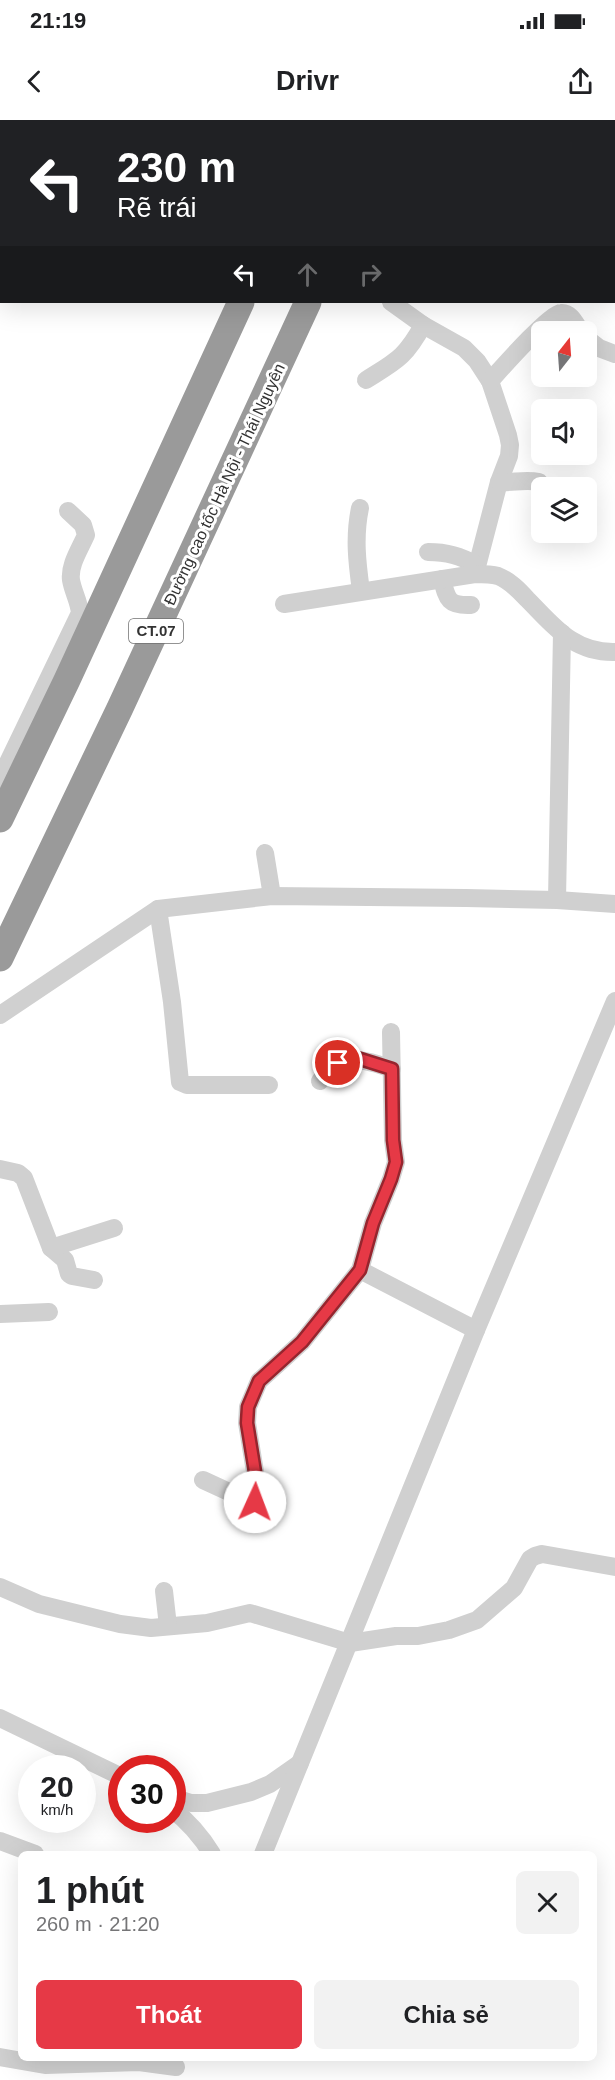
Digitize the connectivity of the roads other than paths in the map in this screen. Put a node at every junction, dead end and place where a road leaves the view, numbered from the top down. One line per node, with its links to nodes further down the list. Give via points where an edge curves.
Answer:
1 (241, 303): 25 (highway)
2 (308, 303): 31 (highway, Đường cao tốc Hà Nội - Thái Nguyên / CT.07)
3 (392, 303): 6 (street)
4 (549, 321): 5 (street, via 559,313)
5 (574, 321)
6 (423, 326): 10 (street, via 404,355); 11 (street, via 464,348)
7 (531, 338): 11 (street)
8 (597, 346): 9 (street)
9 (615, 354)
10 (366, 380)
11 (490, 381): 13 (street, via 510,445)
12 (531, 481): 13 (street)
13 (499, 482): 17 (street)
14 (360, 508): 19 (street, via 355,550)
15 (68, 511): 24 (street, via 83,525 86,535 71,577 80,613)
16 (428, 552): 17 (street, via 463,557)
17 (476, 569): 18 (street); 22 (street, via 512,584)
18 (442, 579): 19 (street); 21 (street, via 450,600 458,606)
19 (361, 591): 20 (street)
20 (285, 604)
21 (471, 605)
22 (561, 633): 23 (street, via 590,651); 28 (street)
23 (615, 652)
24 (0, 779)
25 (0, 819)
26 (265, 853): 27 (street)
27 (272, 896): 28 (street); 30 (street)
28 (557, 900): 29 (street)
29 (615, 904)
30 (158, 909): 33 (street); 37 (street, via 180,1082)
31 (0, 958)
32 (615, 1001): 45 (street)
33 (0, 1015)
34 (391, 1032): 35 (street)
35 (392, 1069): 36 (street, via 357,1058 338,1063); 41 (street, via 396,1162)
36 (320, 1081)
37 (269, 1085)
38 (0, 1168): 40 (street, via 24,1178)
39 (114, 1228): 40 (street)
40 (51, 1248): 42 (street, via 65,1260 72,1276)
41 (360, 1270): 45 (street); 46 (street, via 302,1342 259,1381 248,1407 247,1423 258,1490 255,1502)
42 (94, 1280)
43 (49, 1312): 44 (street)
44 (0, 1314)
45 (476, 1330): 51 (street)
46 (203, 1480)
47 (615, 1568): 51 (street, via 542,1554 530,1559 514,1588 477,1620 449,1630)
48 (0, 1587): 50 (street, via 74,1614 151,1628)
49 (164, 1591): 50 (street)
50 (168, 1626): 51 (street, via 207,1623 250,1613)
51 (350, 1643): 53 (street)
52 (0, 1718): 54 (street)
53 (300, 1763): 55 (street, via 251,1792 207,1803); 60 (street)
54 (108, 1770)
55 (186, 1801)
56 (186, 1820): 59 (street)
57 (0, 1841): 58 (street)
58 (27, 1851)
59 (210, 1851)
60 (264, 1851)
61 (0, 2057): 62 (street)
62 (18, 2060)
63 (22, 2061): 64 (street, via 45,2065 130,2062)
64 (175, 2068)

